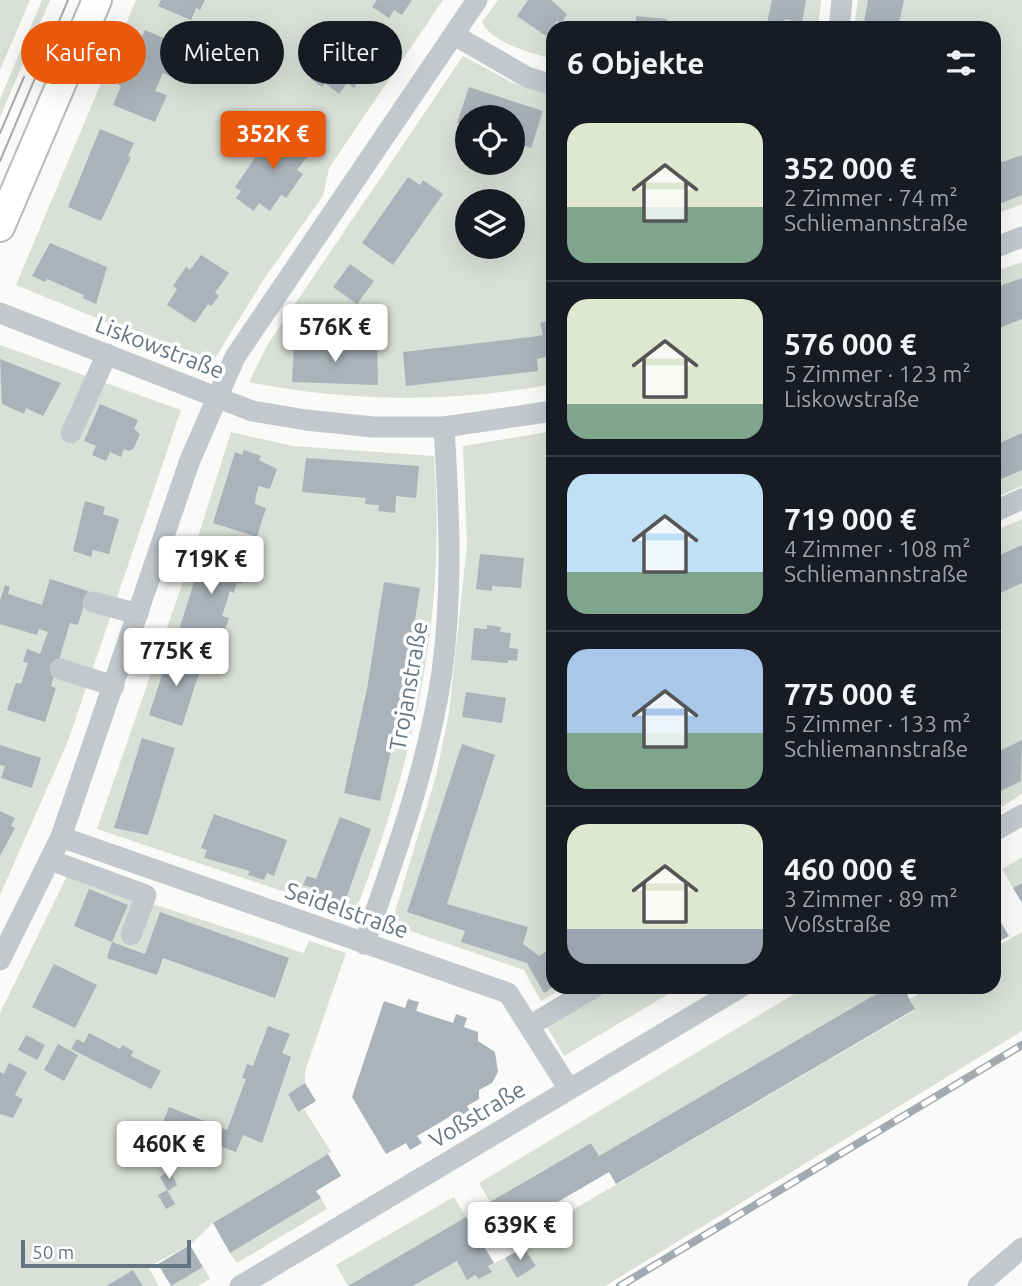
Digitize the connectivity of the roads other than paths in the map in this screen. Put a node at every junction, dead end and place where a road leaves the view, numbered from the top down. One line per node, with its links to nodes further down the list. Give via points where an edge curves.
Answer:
1 (97, 0): 7 (main road)
2 (477, 0): 5 (street)
3 (842, 0): 4 (street)
4 (840, 21)
5 (454, 34): 6 (street, via 527,77); 12 (street, via 235,357)
6 (546, 83)
7 (0, 227)
8 (1022, 237): 9 (street)
9 (1001, 245)
10 (0, 313): 11 (street, Liskowstraße)
11 (107, 354): 12 (street, Liskowstraße); 15 (street)
12 (216, 396): 14 (street, Liskowstraße, via 252,411 306,420 373,427); 19 (street)
13 (546, 412): 14 (street, Liskowstraße)
14 (444, 427): 27 (street, Trojanstraße, via 450,531 442,673 395,859)
15 (72, 433)
16 (1022, 499): 17 (street)
17 (1001, 509)
18 (93, 601): 19 (street)
19 (138, 614): 21 (street)
20 (60, 669): 21 (street)
21 (114, 686): 24 (street)
22 (1022, 815): 23 (street)
23 (1001, 827)
24 (61, 837): 25 (street); 27 (street, Seidelstraße)
25 (50, 860): 26 (street, via 146,895); 28 (street)
26 (131, 935)
27 (364, 944): 32 (street, Seidelstraße, via 508,993)
28 (0, 960)
29 (583, 994): 31 (street)
30 (729, 994): 32 (street, Voßstraße)
31 (541, 1019)
32 (569, 1089): 34 (street, Voßstraße)
33 (1022, 1248): 35 (street)
34 (240, 1286)
35 (978, 1286)

